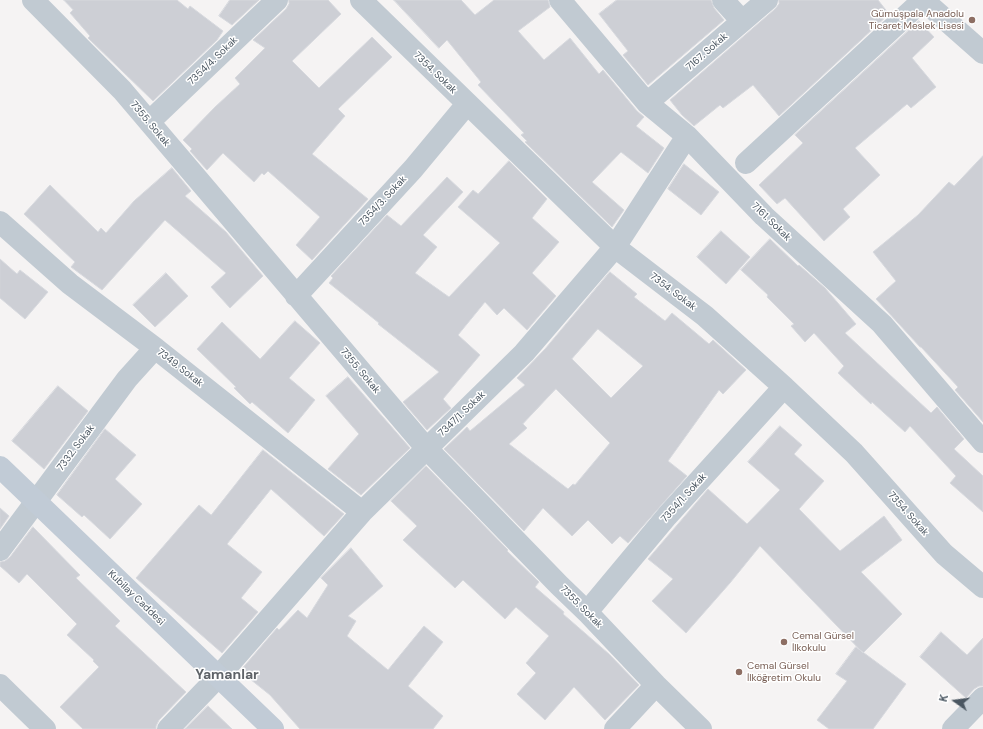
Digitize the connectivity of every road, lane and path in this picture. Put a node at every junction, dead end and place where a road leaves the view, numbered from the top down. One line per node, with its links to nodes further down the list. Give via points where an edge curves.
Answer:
1 (33, 0): 12 (street, 7355. Sokak, via 122,90)
2 (277, 0): 12 (street, 7354/4. Sokak)
3 (361, 0): 11 (street, 7354. Sokak)
4 (560, 0): 10 (street, 7161. Sokak)
5 (724, 0): 8 (street)
6 (767, 0): 8 (street, 7167. Sokak)
7 (923, 0): 9 (street); 14 (street)
8 (742, 21): 10 (street, 7167. Sokak)
9 (983, 53)
10 (647, 103): 13 (street, 7161. Sokak)
11 (467, 104): 16 (street, 7354. Sokak); 17 (street, 7354/3. Sokak, via 413,169)
12 (149, 122): 17 (street, 7355. Sokak)
13 (687, 136): 16 (street, 7347/1. Sokak); 20 (street, 7161. Sokak, via 764,216 882,324)
14 (746, 163)
15 (0, 222): 18 (street, 7349. Sokak, via 70,284)
16 (615, 247): 19 (street, 7354. Sokak, via 705,316); 21 (street, 7347/1. Sokak, via 524,353)
17 (296, 296): 21 (street, 7355. Sokak)
18 (155, 348): 23 (street, 7332. Sokak, via 127,379); 24 (street, 7349. Sokak)
19 (784, 387): 26 (street, 7354. Sokak, via 854,453 944,554); 27 (street, 7354/1. Sokak, via 667,516)
20 (983, 442)
21 (427, 449): 24 (street, 7347/1. Sokak); 27 (street, 7355. Sokak)
22 (0, 467): 23 (street, Kubilay Caddesi)
23 (36, 501): 25 (street, 7332. Sokak); 28 (street, Kubilay Caddesi)
24 (362, 512): 28 (street, 7347/1. Sokak)
25 (0, 550)
26 (983, 586)
27 (587, 612): 30 (street, 7355. Sokak)
28 (218, 677): 33 (street, 7347/1. Sokak); 34 (street, Kubilay Caddesi)
29 (0, 685): 32 (street)
30 (656, 686): 35 (street); 36 (street, 7355. Sokak)
31 (983, 698): 37 (street)
32 (45, 729)
33 (168, 729)
34 (273, 729)
35 (615, 729)
36 (701, 729)
37 (954, 729)

